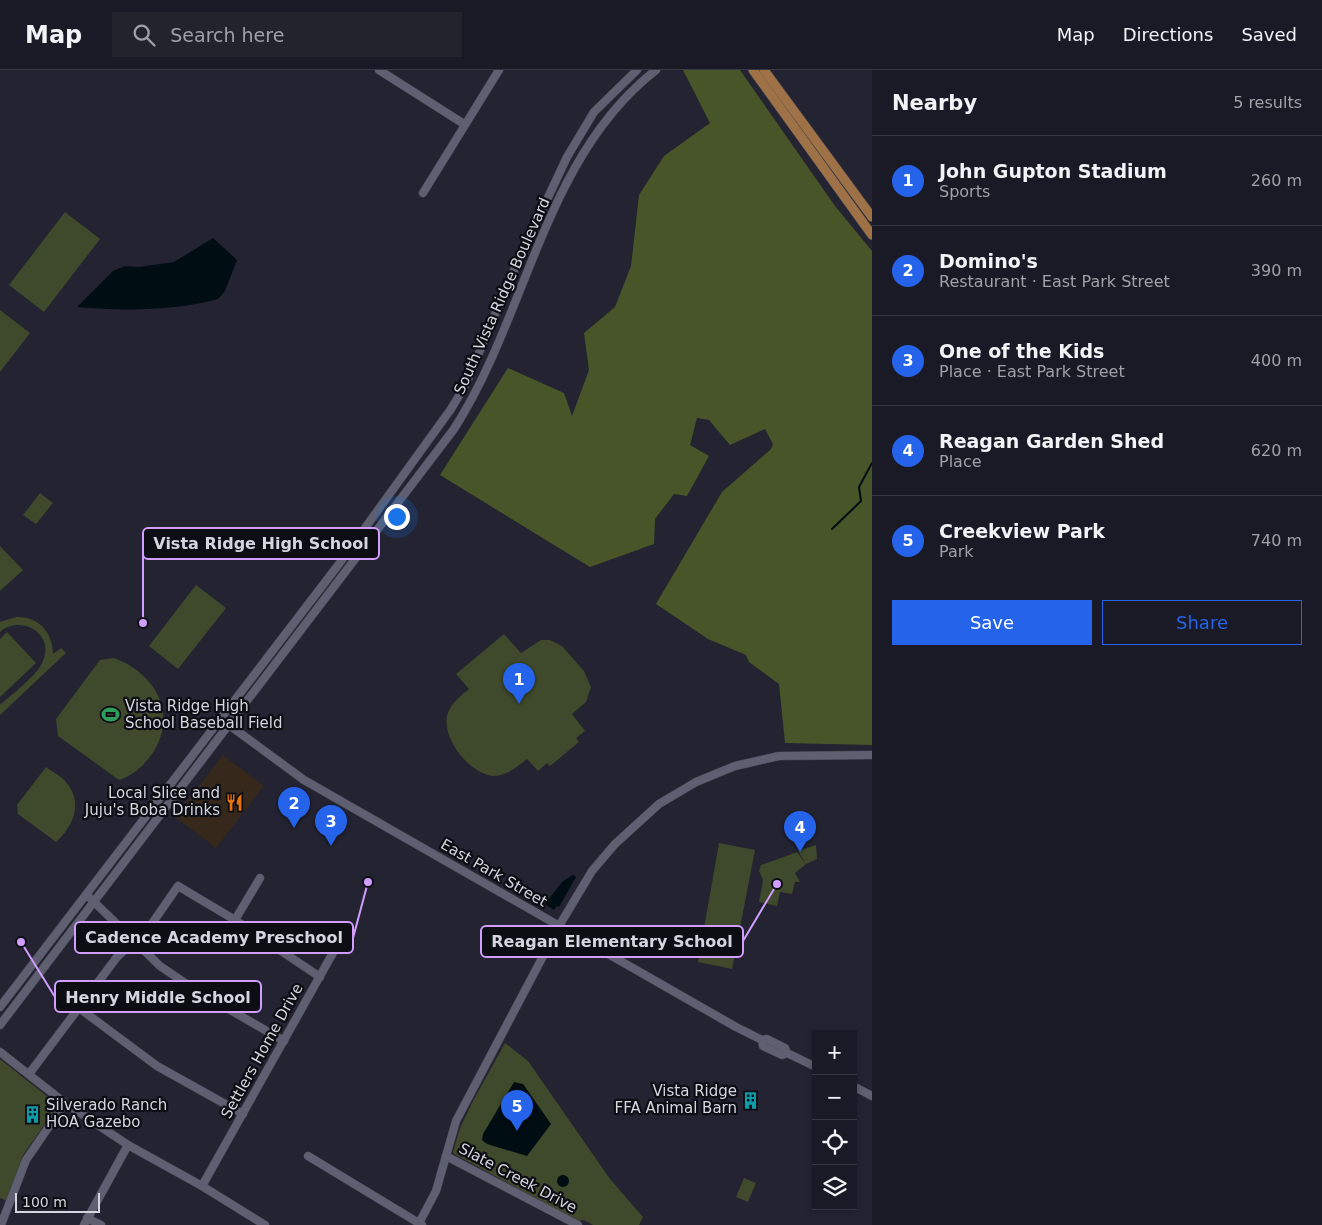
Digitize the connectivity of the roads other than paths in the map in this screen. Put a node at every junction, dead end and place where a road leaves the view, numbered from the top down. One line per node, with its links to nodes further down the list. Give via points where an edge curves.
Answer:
1 (379, 70): 7 (street)
2 (499, 70): 7 (street)
3 (637, 70): 13 (street, South Vista Ridge Boulevard, via 594,112 567,157 466,384 451,409)
4 (656, 70): 14 (street, South Vista Ridge Boulevard, via 616,107 583,153 464,414)
5 (753, 70): 10 (main road)
6 (764, 70): 9 (main road)
7 (464, 124): 8 (street)
8 (423, 193)
9 (865, 207): 10 (main road); 11 (main road)
10 (856, 213): 12 (main road)
11 (872, 217)
12 (872, 235)
13 (220, 718): 14 (street, East Park Street); 17 (street, South Vista Ridge Boulevard)
14 (228, 725): 18 (street, South Vista Ridge Boulevard); 20 (street, East Park Street, via 304,780)
15 (872, 755): 20 (street, via 779,756 735,766 689,786 659,804 615,844 592,871)
16 (260, 878): 19 (street)
17 (84, 894): 18 (street); 24 (street, South Vista Ridge Boulevard)
18 (94, 902): 22 (street); 26 (street, South Vista Ridge Boulevard)
19 (235, 920): 22 (street, via 178,886); 23 (street)
20 (559, 926): 29 (street, East Park Street); 37 (street, via 456,1121)
21 (338, 928): 23 (street, Settlers Home Drive, via 334,951)
22 (135, 942): 25 (street, via 117,957); 27 (street, via 153,960 194,989)
23 (320, 977): 27 (street, Settlers Home Drive)
24 (0, 1007)
25 (79, 1008): 30 (street); 34 (street, via 158,1066)
26 (0, 1025)
27 (284, 1041): 34 (street, Settlers Home Drive)
28 (0, 1052): 30 (street)
29 (812, 1065)
30 (29, 1074): 33 (street)
31 (857, 1088): 32 (street)
32 (872, 1096)
33 (65, 1103): 35 (street); 39 (street, via 32,1150)
34 (242, 1114): 38 (street, Settlers Home Drive)
35 (128, 1146): 38 (street); 40 (street)
36 (308, 1156): 41 (street)
37 (446, 1156): 41 (street, via 436,1191); 45 (street, Slate Creek Drive)
38 (202, 1186): 44 (street)
39 (4, 1206): 42 (street)
40 (85, 1221): 43 (street)
41 (420, 1224)
42 (1, 1225)
43 (101, 1225)
44 (265, 1225)
45 (578, 1225)

